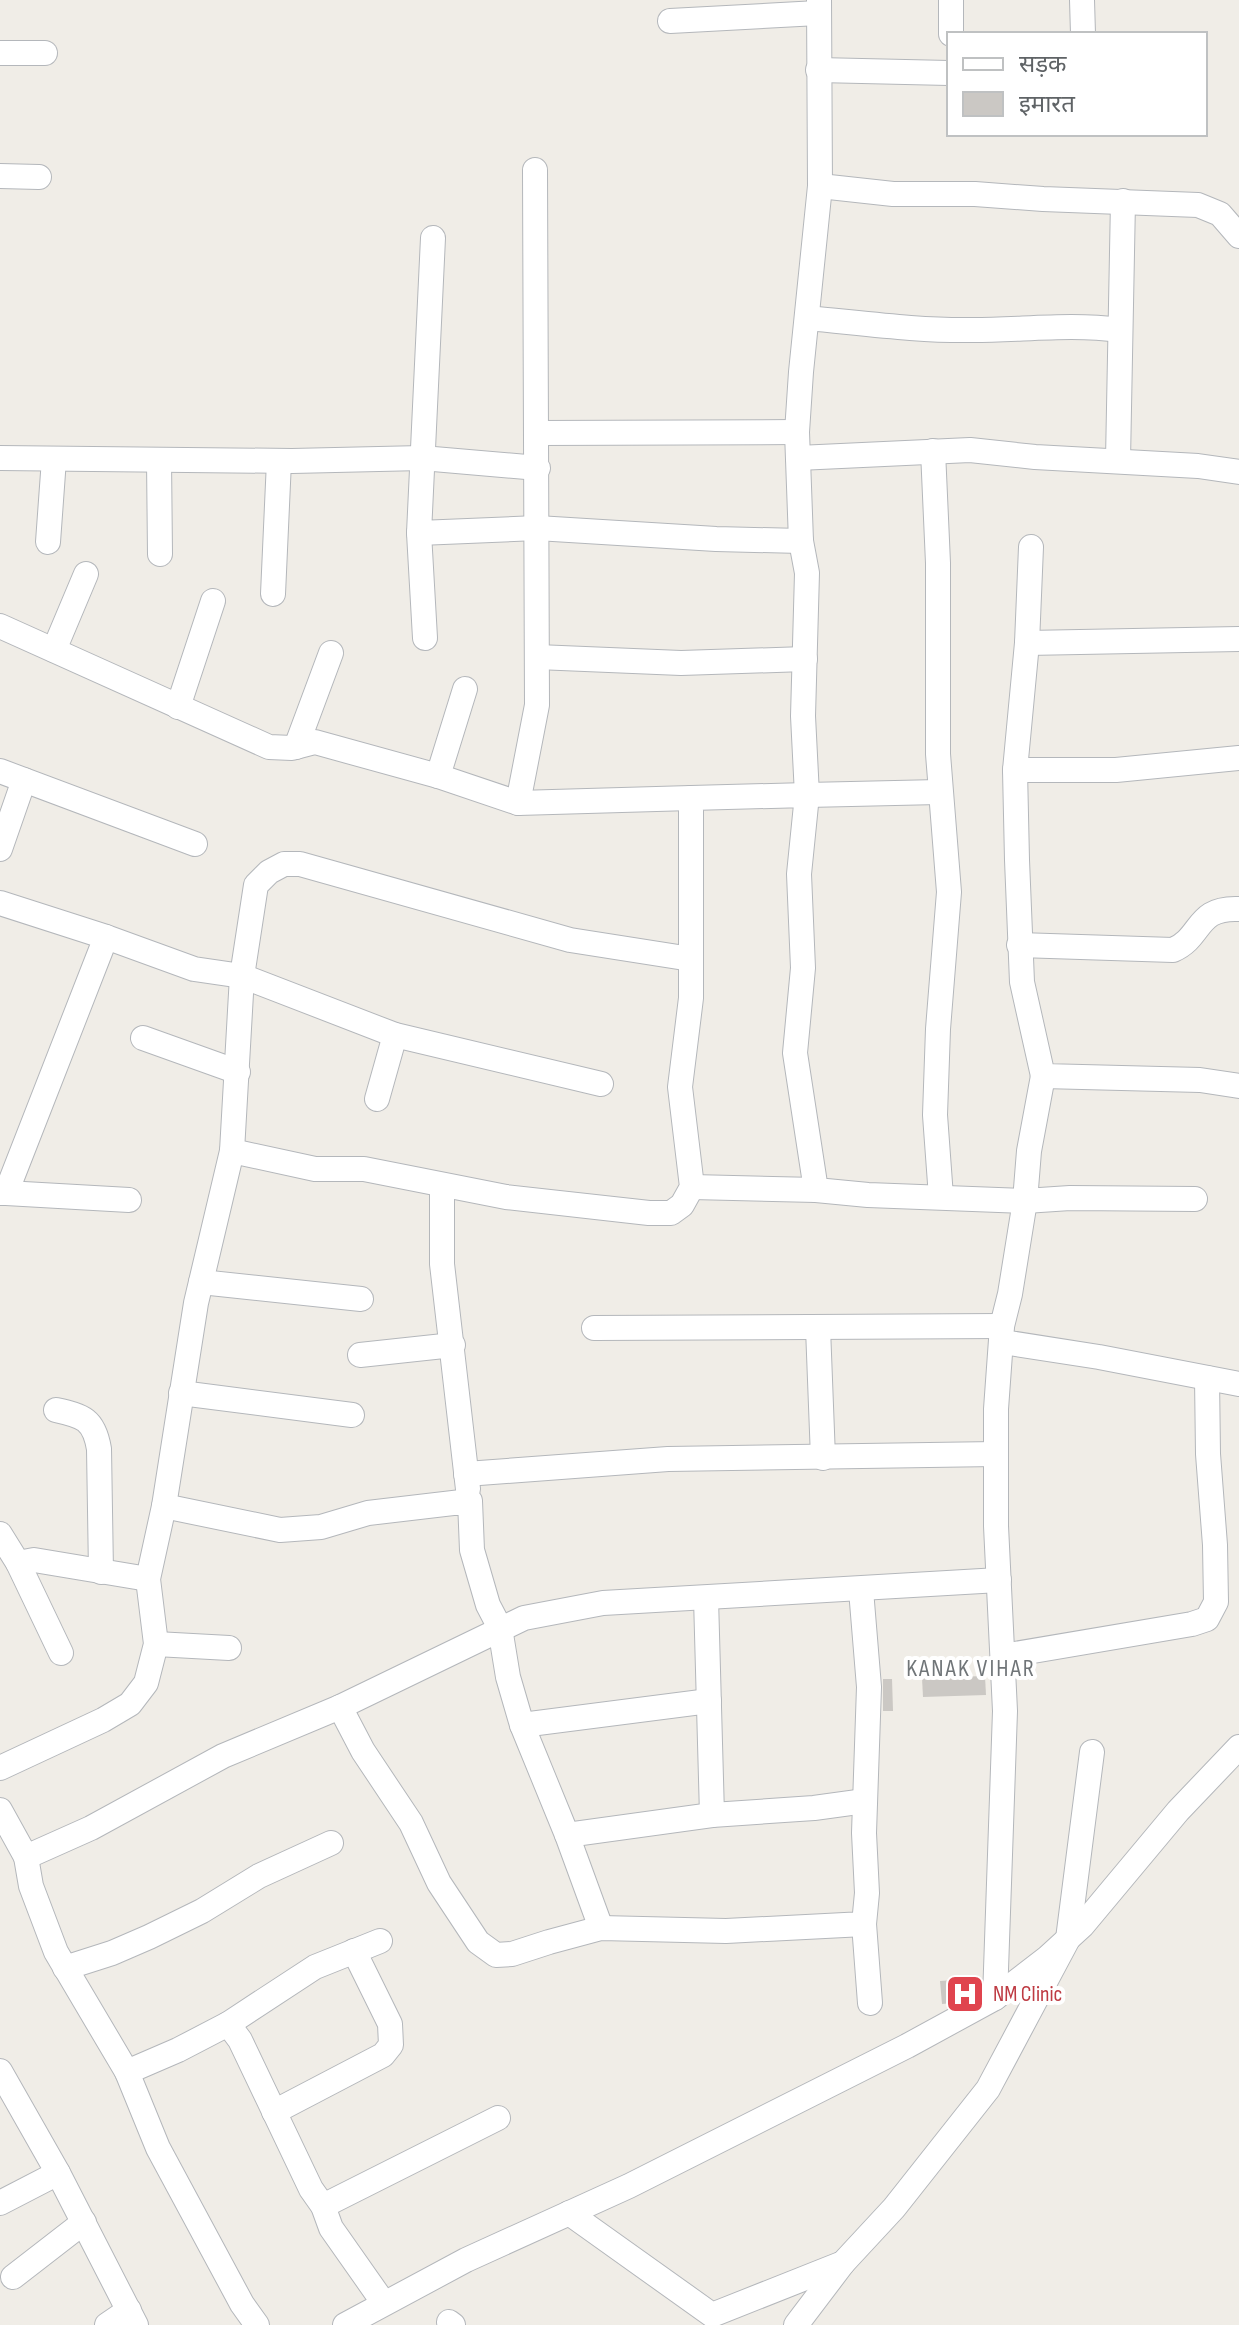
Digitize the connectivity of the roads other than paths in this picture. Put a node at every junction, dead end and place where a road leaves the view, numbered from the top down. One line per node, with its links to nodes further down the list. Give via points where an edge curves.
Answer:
1 (951, 0): 5 (street)
2 (1082, 0): 6 (street)
3 (818, 7): 4 (street); 9 (street)
4 (670, 21)
5 (951, 32)
6 (1083, 32)
7 (0, 53): 8 (street)
8 (45, 53)
9 (818, 70): 10 (street); 14 (street)
10 (947, 73)
11 (535, 170): 21 (street)
12 (0, 176): 13 (street)
13 (39, 177)
14 (820, 186): 15 (street, via 893,194); 18 (street)
15 (1123, 201): 16 (street, via 1198,205 1220,214); 19 (street)
16 (1239, 236)
17 (433, 238): 24 (street)
18 (807, 318): 19 (street, via 942,329 1087,325); 20 (street)
19 (1120, 330): 28 (street)
20 (797, 432): 21 (street); 25 (street)
21 (538, 433): 30 (street)
22 (933, 451): 25 (street); 28 (street); 57 (street)
23 (0, 458): 26 (street)
24 (422, 458): 29 (street); 30 (street); 33 (street)
25 (798, 458): 34 (street)
26 (54, 459): 27 (street); 35 (street)
27 (159, 460): 29 (street); 37 (street)
28 (1118, 460): 31 (street)
29 (279, 461): 39 (street)
30 (538, 468): 32 (street)
31 (1239, 472)
32 (537, 528): 33 (street); 34 (street); 47 (street)
33 (419, 533): 42 (street)
34 (801, 541): 48 (street, via 807,573)
35 (48, 542)
36 (1031, 547): 44 (street)
37 (160, 554)
38 (86, 574): 45 (street)
39 (273, 594)
40 (213, 601): 50 (street)
41 (0, 626): 45 (street)
42 (425, 638)
43 (1239, 639): 44 (street)
44 (1027, 643): 53 (street)
45 (54, 650): 50 (street)
46 (331, 653): 51 (street)
47 (537, 657): 48 (street, via 681,663); 60 (street, via 535,724)
48 (805, 659): 58 (street)
49 (465, 689): 55 (street)
50 (178, 707): 51 (street, via 269,747)
51 (296, 747): 55 (street, via 315,742)
52 (1239, 758): 53 (street, via 1116,770)
53 (1015, 770): 66 (street)
54 (0, 771): 56 (street)
55 (438, 776): 60 (street)
56 (24, 780): 61 (street); 62 (street)
57 (939, 792): 58 (street); 81 (street, via 949,892 935,1115)
58 (807, 795): 59 (street); 79 (street, via 799,874 803,968 795,1053)
59 (691, 798): 60 (street); 67 (street)
60 (518, 803)
61 (195, 844)
62 (0, 849)
63 (0, 903): 65 (street)
64 (1239, 909): 66 (street, via 1207,916 1185,945 1173,950)
65 (106, 937): 68 (street, via 194,969); 80 (street)
66 (1019, 945): 72 (street)
67 (691, 959): 68 (street, via 570,940 300,864 284,864 256,885); 78 (street, via 680,1087)
68 (242, 976): 69 (street); 71 (street)
69 (395, 1035): 73 (street); 75 (street)
70 (143, 1038): 71 (street)
71 (238, 1072): 76 (street)
72 (1043, 1076): 74 (street, via 1200,1080); 84 (street)
73 (601, 1084)
74 (1239, 1086)
75 (377, 1099)
76 (232, 1151): 77 (street, via 315,1169 364,1169); 85 (street)
77 (442, 1185): 78 (street, via 649,1213 671,1213); 90 (street, via 442,1264)
78 (692, 1187): 79 (street)
79 (816, 1190): 81 (street)
80 (3, 1193): 83 (street)
81 (941, 1197): 84 (street)
82 (1195, 1199): 84 (street)
83 (129, 1200)
84 (1025, 1201): 89 (street)
85 (201, 1282): 86 (street); 94 (street)
86 (361, 1299)
87 (594, 1328): 88 (street)
88 (818, 1328): 89 (street); 98 (street)
89 (1002, 1334): 92 (street); 97 (street)
90 (453, 1345): 91 (street); 99 (street)
91 (360, 1355)
92 (1207, 1378): 93 (street); 113 (street, via 1216,1602 1207,1619)
93 (1239, 1384)
94 (181, 1393): 96 (street); 101 (street)
95 (56, 1410): 104 (street, via 80,1415 97,1434)
96 (352, 1415)
97 (996, 1454): 98 (street); 106 (street)
98 (823, 1458): 99 (street, via 668,1459)
99 (466, 1474): 100 (street)
100 (470, 1501): 101 (street, via 280,1530); 109 (street, via 472,1550)
101 (164, 1506): 105 (street)
102 (0, 1534): 103 (street)
103 (18, 1563): 104 (street, via 34,1560); 112 (street)
104 (101, 1572): 105 (street)
105 (148, 1579): 110 (street)
106 (999, 1580): 107 (street); 113 (street)
107 (861, 1590): 108 (street); 120 (street, via 869,1687)
108 (706, 1598): 109 (street, via 603,1603 524,1618); 114 (street)
109 (500, 1628): 115 (street); 116 (street)
110 (156, 1644): 111 (street); 119 (street, via 146,1683 130,1704)
111 (229, 1648)
112 (61, 1653)
113 (1003, 1656): 132 (street)
114 (709, 1701): 116 (street); 122 (street)
115 (340, 1707): 125 (street, via 223,1756); 127 (street, via 478,1942 496,1955 512,1954)
116 (522, 1725): 123 (street)
117 (1239, 1747): 128 (street)
118 (1092, 1752): 128 (street)
119 (0, 1768)
120 (865, 1801): 122 (street); 126 (street)
121 (0, 1810): 125 (street)
122 (712, 1815): 123 (street)
123 (567, 1835): 127 (street)
124 (331, 1843): 131 (street, via 149,1937)
125 (26, 1857): 131 (street, via 31,1886)
126 (864, 1924): 127 (street, via 726,1931); 133 (street)
127 (601, 1928)
128 (1068, 1939): 132 (street); 144 (street, via 988,2089 919,2179)
129 (380, 1941): 130 (street)
130 (354, 1951): 134 (street, via 315,1967); 137 (street, via 390,2024 391,2045 383,2055)
131 (65, 1968): 136 (street)
132 (995, 1998): 142 (street)
133 (870, 2003)
134 (228, 2024): 136 (street); 137 (street)
135 (0, 2071): 139 (street)
136 (127, 2072): 150 (street, via 158,2148)
137 (274, 2112): 141 (street)
138 (498, 2118): 141 (street)
139 (58, 2173): 140 (street); 143 (street)
140 (0, 2203)
141 (323, 2206): 146 (street, via 331,2228)
142 (569, 2213): 146 (street); 148 (street)
143 (84, 2222): 145 (street); 147 (street)
144 (843, 2263): 148 (street); 152 (street)
145 (13, 2277)
146 (383, 2302): 151 (street)
147 (132, 2318): 149 (street)
148 (723, 2320)
149 (107, 2325)
150 (257, 2325)
151 (345, 2325)
152 (796, 2325)

